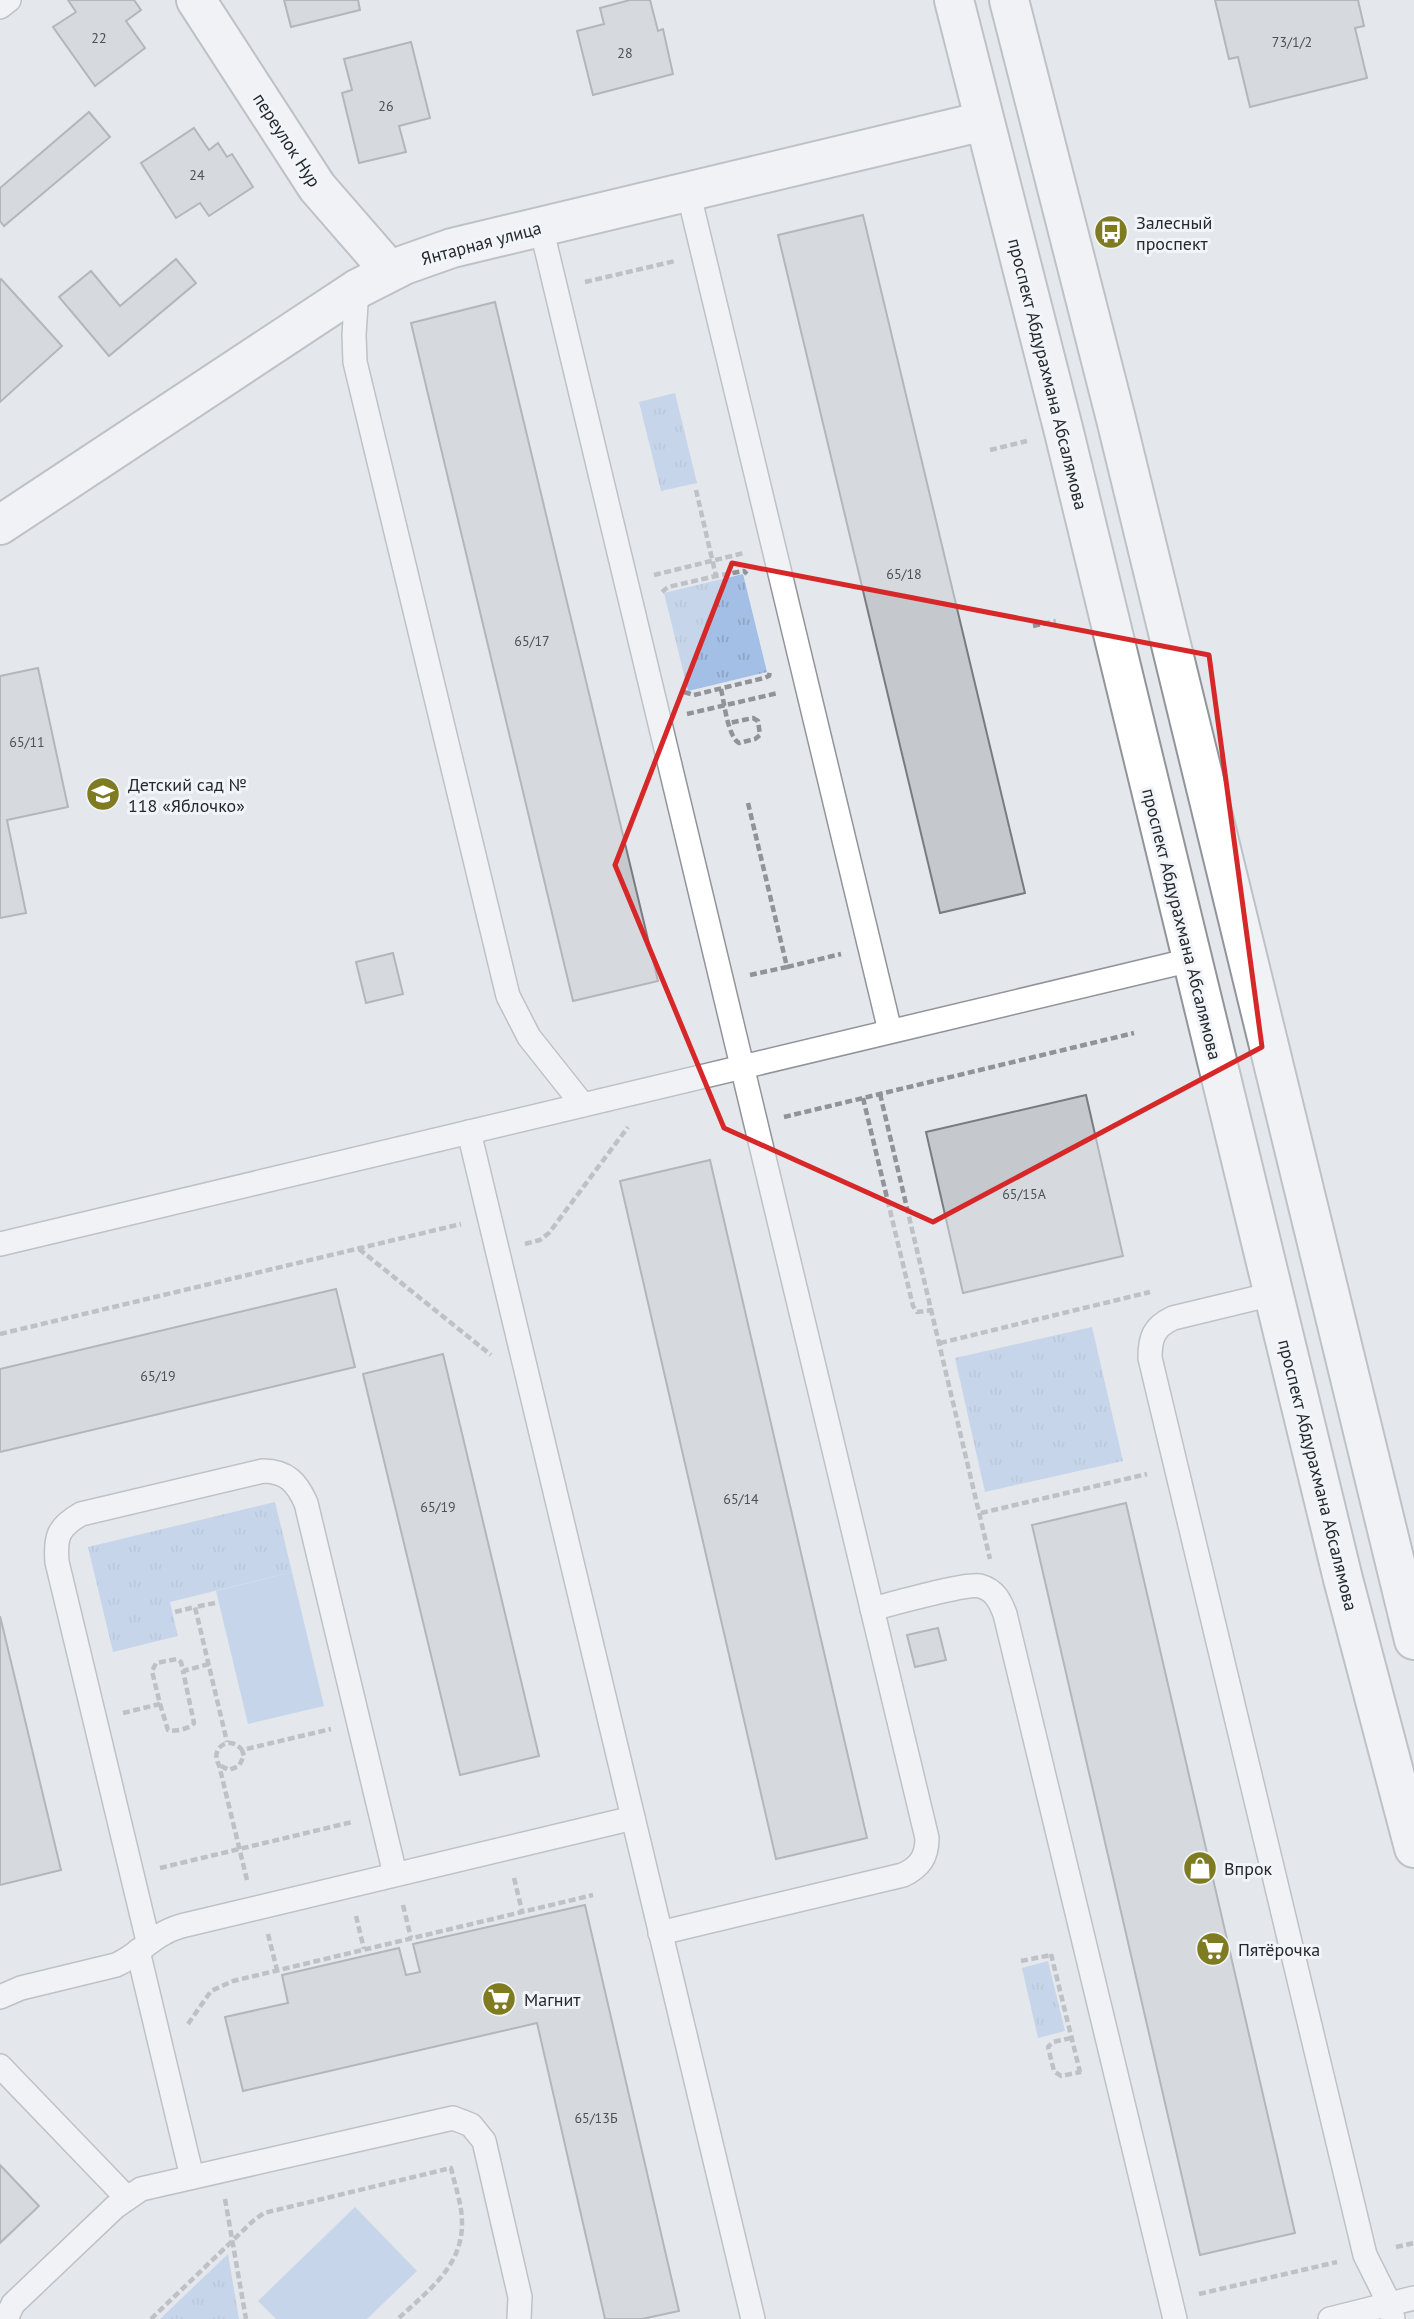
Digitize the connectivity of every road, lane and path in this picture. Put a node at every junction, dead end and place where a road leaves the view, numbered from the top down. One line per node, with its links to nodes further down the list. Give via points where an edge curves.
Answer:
1 (9, 0): 5 (lane)
2 (196, 0): 10 (main road, переулок Нур, via 317,187)
3 (954, 0): 6 (main road, проспект Абдурахмана Абсалямова)
4 (1009, 0): 61 (main road)
5 (0, 7)
6 (984, 121): 7 (main road, Янтарная улица); 32 (main road, проспект Абдурахмана Абсалямова)
7 (688, 191): 8 (main road, Янтарная улица); 9 (lane)
8 (541, 227): 10 (main road, Янтарная улица, via 432,254); 12 (lane)
9 (703, 254): 12 (path); 15 (lane)
10 (390, 271): 11 (main road, Янтарная улица)
11 (357, 289): 14 (main road, Янтарная улица); 41 (lane, via 355,362 508,996 529,1037)
12 (556, 289): 19 (lane)
13 (696, 490): 16 (path)
14 (4, 514)
15 (773, 546): 16 (path); 24 (lane)
16 (713, 561): 17 (path); 19 (path)
17 (716, 576): 18 (path, via 744,571); 20 (path, via 668,587)
18 (748, 577)
19 (626, 582): 28 (lane)
20 (661, 598)
21 (1056, 621): 22 (path)
22 (1033, 626)
23 (770, 667): 26 (path, via 769,676)
24 (806, 686): 27 (path); 31 (lane)
25 (682, 688): 26 (path, via 688,695)
26 (720, 689): 27 (path)
27 (724, 705): 28 (path); 29 (path)
28 (659, 721): 34 (lane)
29 (729, 723): 29 (path, via 737,742 760,735 754,718)
30 (748, 803): 33 (path)
31 (869, 947): 33 (path); 35 (lane)
32 (1191, 960): 35 (lane); 49 (main road, проспект Абдурахмана Абсалямова)
33 (787, 967): 34 (path)
34 (722, 982): 37 (lane)
35 (890, 1031): 37 (lane)
36 (1134, 1033): 39 (path)
37 (742, 1067): 38 (lane); 42 (lane)
38 (659, 1087): 41 (lane); 47 (path, via 549,1233 540,1240)
39 (880, 1094): 40 (path); 50 (path)
40 (863, 1098): 42 (path); 50 (path, via 913,1306 917,1312)
41 (583, 1105): 43 (lane)
42 (756, 1123): 59 (lane)
43 (468, 1132): 44 (lane); 45 (lane)
44 (489, 1217): 46 (path); 47 (lane)
45 (0, 1244)
46 (358, 1248): 51 (path); 53 (path)
47 (497, 1250): 53 (lane)
48 (1162, 1290): 52 (path)
49 (1273, 1294): 54 (lane, via 1173,1318 1154,1332 1150,1358); 72 (main road, проспект Абдурахмана Абсалямова)
50 (932, 1310): 52 (path)
51 (0, 1334)
52 (940, 1343): 55 (path)
53 (529, 1386): 71 (lane)
54 (1175, 1467): 55 (path); 90 (lane)
55 (981, 1513): 56 (path, via 990,1555)
56 (989, 1590): 59 (lane, via 970,1586); 92 (lane, via 999,1598 1006,1614)
57 (215, 1603): 58 (path)
58 (195, 1607): 60 (path); 62 (path)
59 (872, 1609): 78 (lane, via 928,1838 923,1861 903,1875)
60 (175, 1612)
61 (1414, 1640)
62 (209, 1664): 63 (path); 67 (path)
63 (183, 1671): 64 (path, via 177,1659 153,1666); 64 (path, via 194,1723 168,1730)
64 (160, 1704): 65 (path)
65 (95, 1720): 66 (lane, via 57,1562 55,1544 60,1530 80,1514 274,1471 298,1485 306,1503); 74 (lane)
66 (359, 1722): 68 (path); 70 (lane)
67 (227, 1742): 68 (path); 69 (path, via 216,1751)
68 (242, 1750): 69 (path, via 243,1762 235,1769)
69 (219, 1765): 73 (path)
70 (381, 1815): 73 (path); 75 (lane)
71 (633, 1818): 75 (lane); 78 (lane)
72 (1414, 1848)
73 (239, 1849): 74 (path); 77 (path)
74 (132, 1874): 79 (lane)
75 (395, 1874): 77 (lane)
76 (593, 1895): 82 (path, via 221,1985 204,2000)
77 (254, 1908): 79 (lane, via 170,1929)
78 (660, 1933): 99 (lane)
79 (143, 1946): 80 (lane, via 116,1965); 82 (lane)
80 (0, 1997)
81 (1071, 2038): 84 (path, via 1050,2044 1051,2061 1058,2076)
82 (164, 2059): 86 (lane)
83 (0, 2066): 87 (lane)
84 (1080, 2072)
85 (220, 2170): 86 (lane); 88 (path); 98 (lane, via 443,2119 462,2120 484,2141 520,2297)
86 (192, 2177): 87 (lane)
87 (126, 2197): 94 (lane, via 13,2304)
88 (233, 2241): 95 (path); 96 (path); 97 (path, via 272,2210 451,2168 463,2221 459,2248 449,2269)
89 (1414, 2243): 90 (path)
90 (1365, 2255): 92 (path); 93 (lane)
91 (1414, 2298): 93 (lane)
92 (1173, 2310)
93 (1391, 2312): 100 (lane)
94 (5, 2319)
95 (151, 2319)
96 (246, 2319)
97 (398, 2319)
98 (519, 2319)
99 (753, 2319)
100 (1330, 2319)

